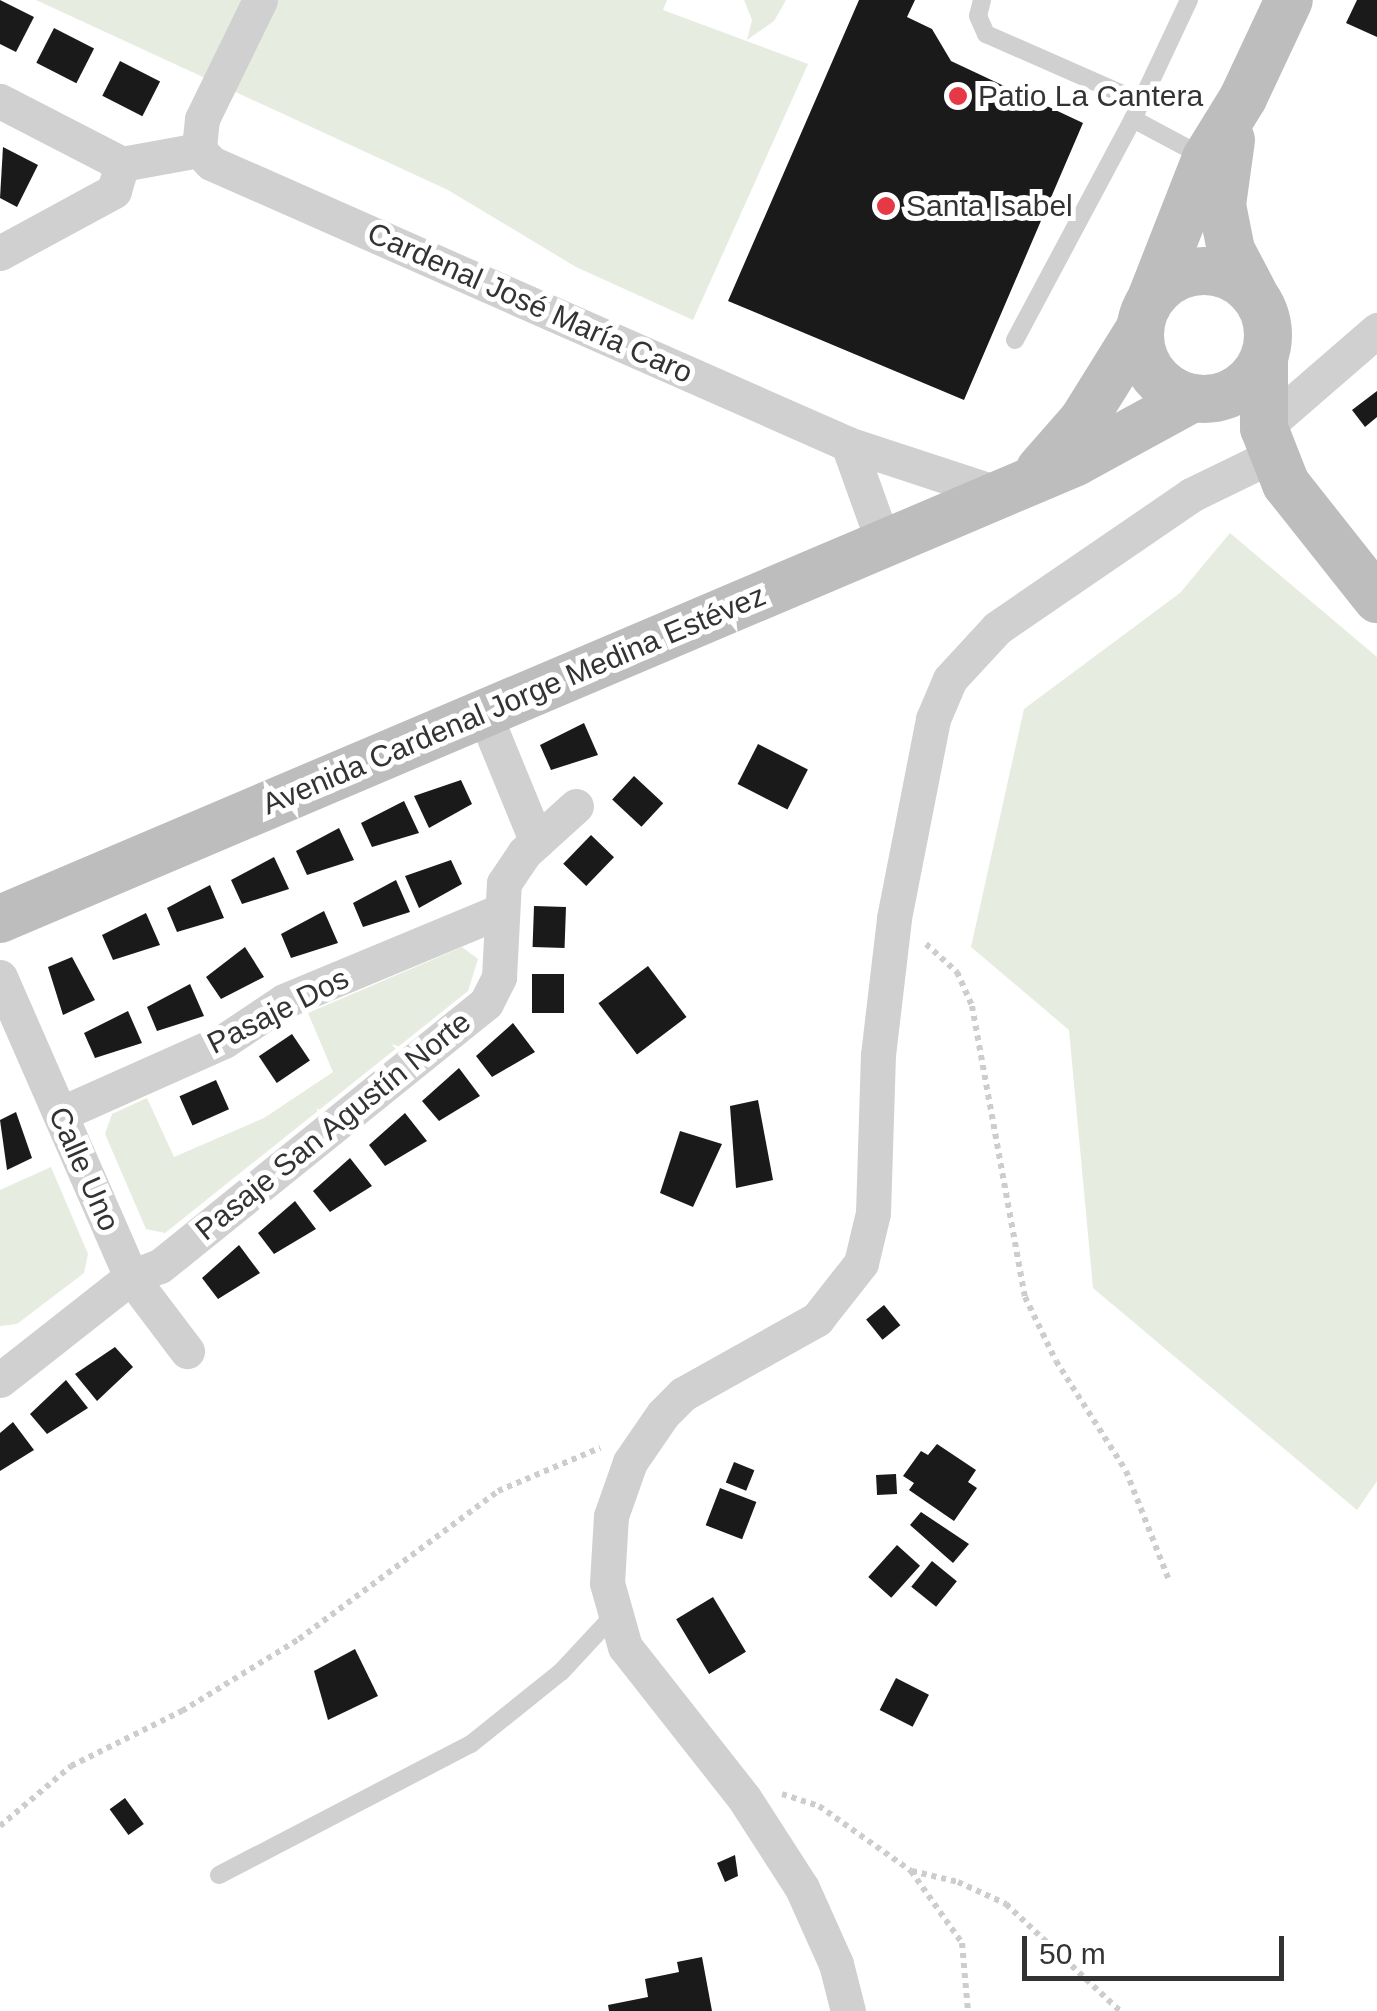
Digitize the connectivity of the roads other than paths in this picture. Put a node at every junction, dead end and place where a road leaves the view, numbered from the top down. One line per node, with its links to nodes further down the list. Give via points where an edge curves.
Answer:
1 (260, 0): 8 (street, via 202,118)
2 (982, 0): 7 (lane, via 978,16 986,34)
3 (1188, 0): 7 (lane)
4 (1289, 0): 5 (street, Avenida Cardenal Jorge Medina Estévez)
5 (1243, 98): 9 (street, Avenida Cardenal Jorge Medina Estévez); 12 (street, Avenida Cardenal Jorge Medina Estévez, via 1226,158 1222,205 1231,250)
6 (0, 100): 10 (street)
7 (1137, 111): 9 (lane); 15 (lane)
8 (205, 156): 10 (street); 19 (street, Cardenal José María Caro)
9 (1206, 158): 13 (street, Avenida Cardenal Jorge Medina Estévez)
10 (118, 177): 11 (street)
11 (0, 253)
12 (1253, 292): 13 (street, Avenida Cardenal Jorge Medina Estévez, via 1224,274 1190,272); 16 (street, Avenida Cardenal Jorge Medina Estévez, via 1268,323)
13 (1145, 313): 17 (street, via 1147,366 1175,393); 20 (street, Avenida Cardenal Jorge Medina Estévez, via 1083,420)
14 (1377, 330): 18 (street)
15 (1015, 340)
16 (1264, 358): 17 (street, Avenida Cardenal Jorge Medina Estévez, via 1245,383); 18 (street, Avenida Cardenal Jorge Medina Estévez)
17 (1205, 398): 18 (street); 20 (street, Avenida Cardenal Jorge Medina Estévez)
18 (1268, 442): 22 (street, via 1286,484); 33 (street, via 997,628 962,660 934,719 894,918 878,1055 873,1212 861,1263 816,1319 683,1394 644,1436 611,1516 607,1566)
19 (848, 444): 20 (street, Cardenal José María Caro); 21 (street)
20 (1011, 486): 21 (street, Avenida Cardenal Jorge Medina Estévez)
21 (884, 542): 23 (street, Avenida Cardenal Jorge Medina Estévez)
22 (1377, 599)
23 (484, 713): 25 (street); 27 (street, Avenida Cardenal Jorge Medina Estévez)
24 (576, 806): 25 (street, Pasaje San Agustín Norte)
25 (537, 842): 26 (street, Pasaje San Agustín Norte, via 512,868)
26 (498, 912): 29 (street, Pasaje Dos, via 284,1001 224,1041); 30 (street, Pasaje San Agustín Norte, via 499,977 476,1013 160,1266)
27 (0, 920)
28 (0, 977): 29 (street, Calle Uno)
29 (60, 1114): 30 (street, Calle Uno)
30 (130, 1277): 31 (street, Calle Uno); 32 (street, Pasaje San Agustín Norte)
31 (187, 1351)
32 (7, 1366)
33 (614, 1615): 34 (lane, via 561,1672 470,1744); 35 (street, via 625,1647 744,1798 821,1925)
34 (218, 1875)
35 (848, 2011)

